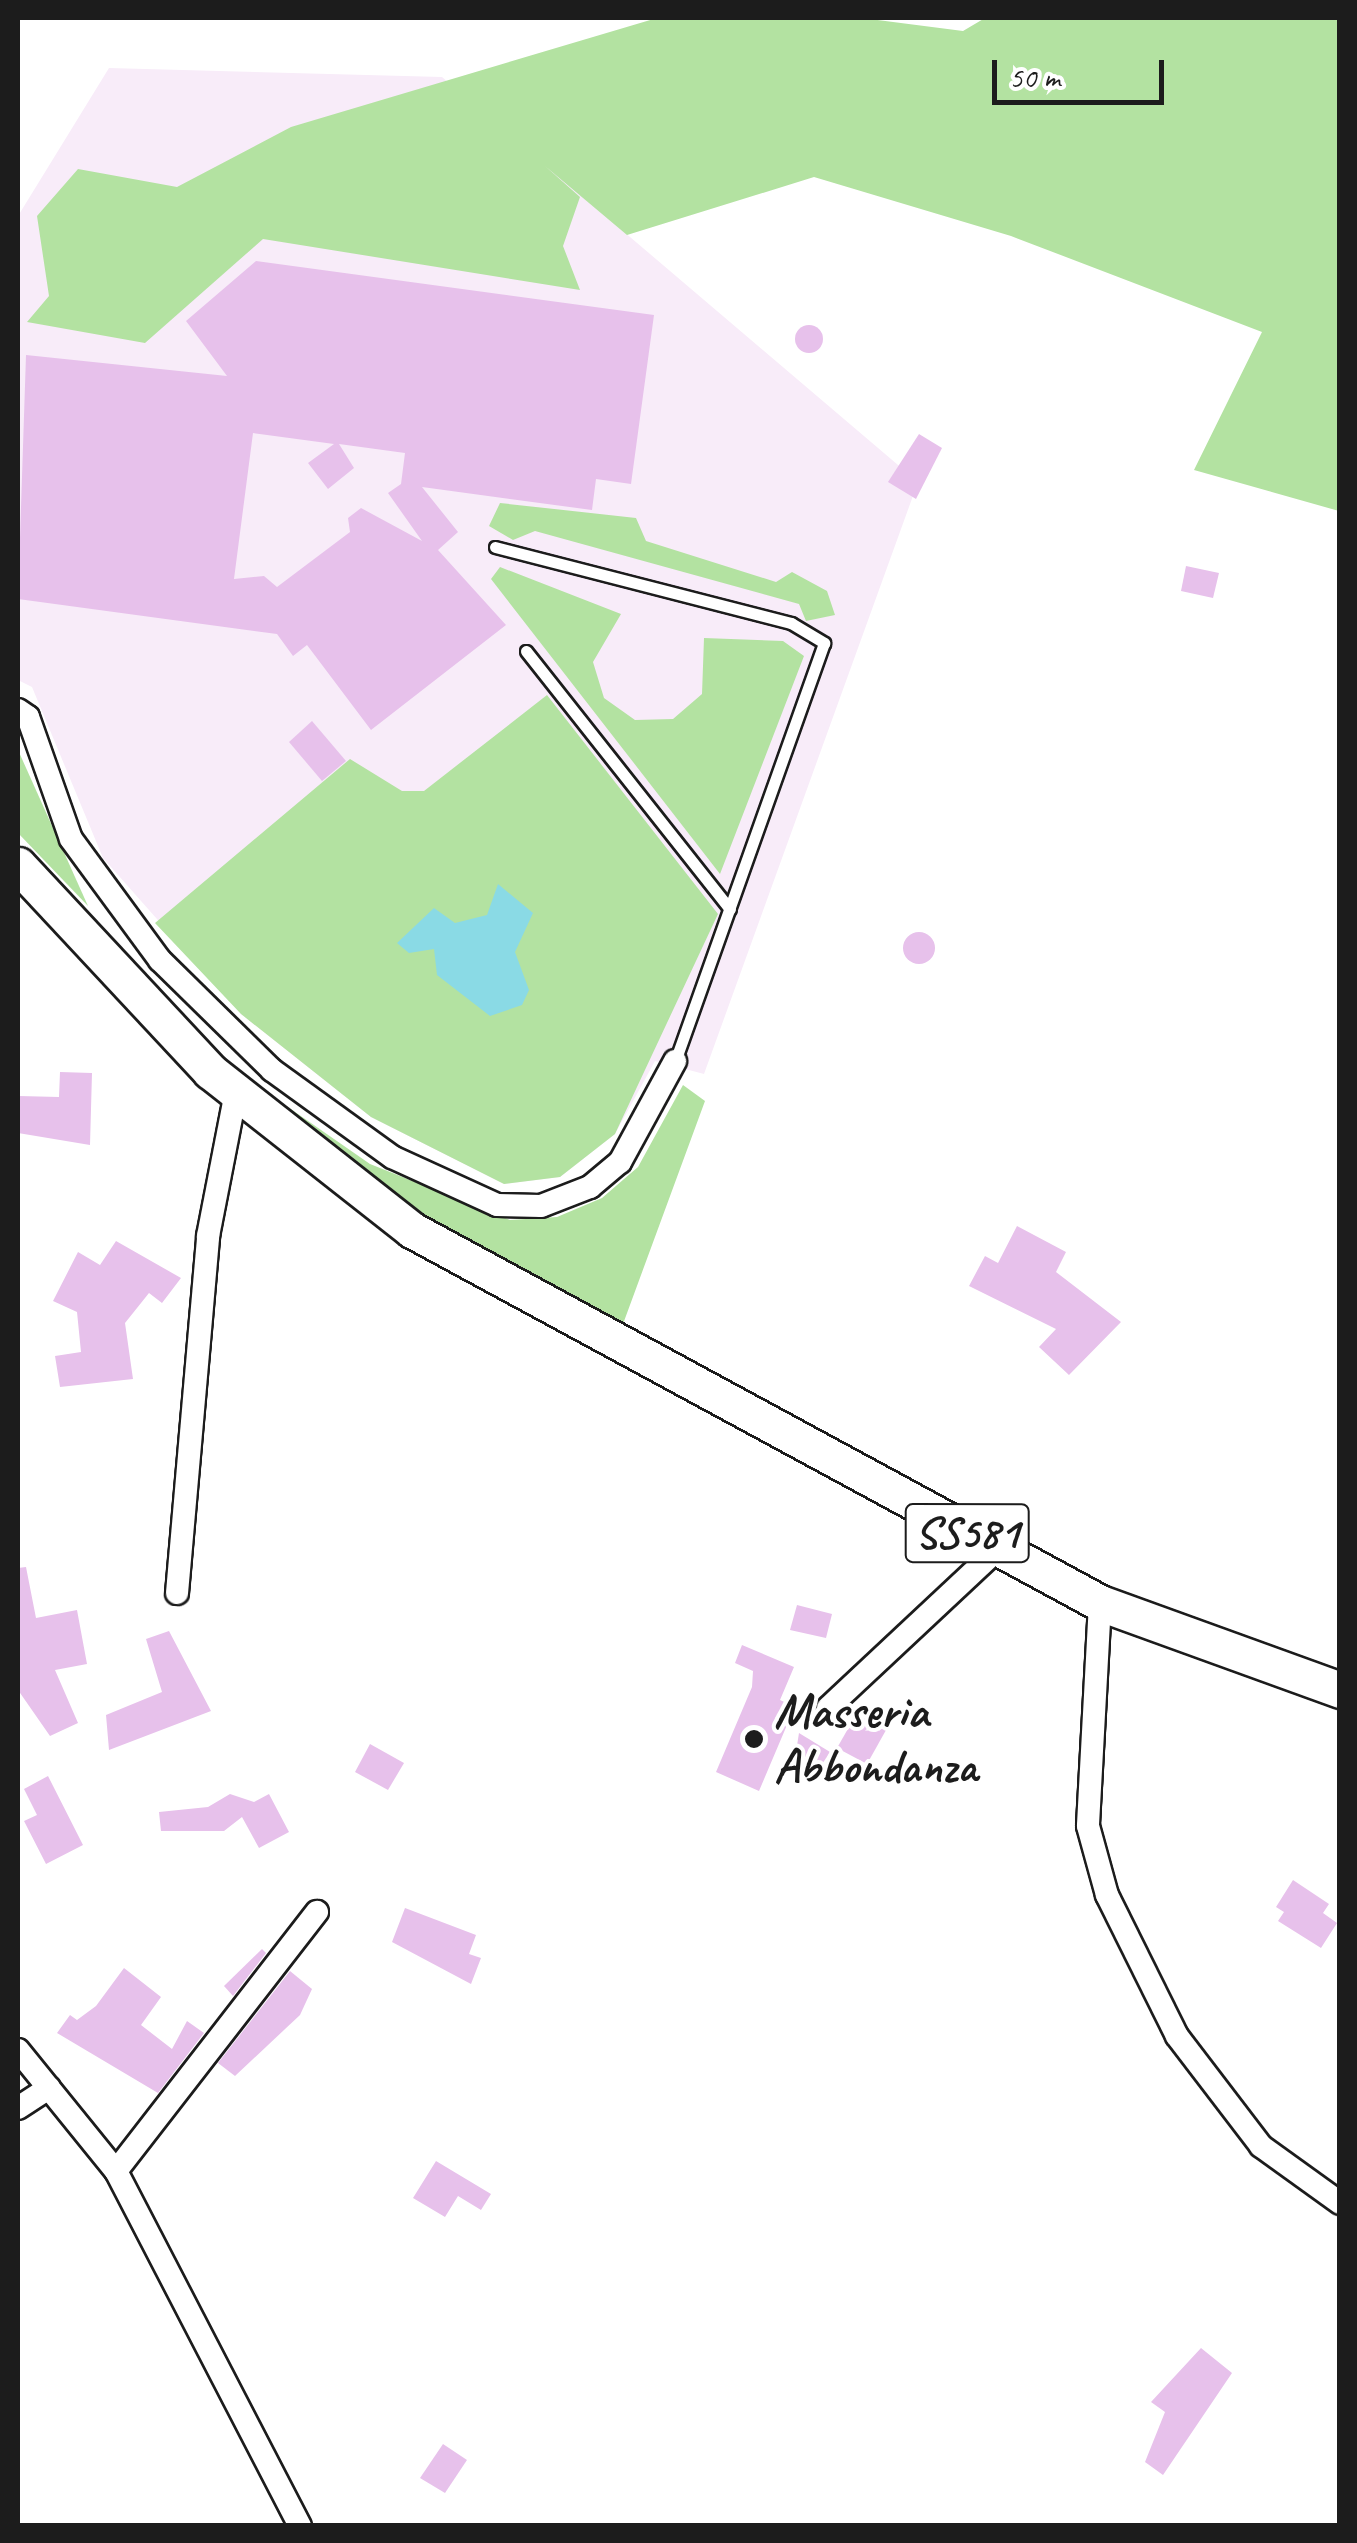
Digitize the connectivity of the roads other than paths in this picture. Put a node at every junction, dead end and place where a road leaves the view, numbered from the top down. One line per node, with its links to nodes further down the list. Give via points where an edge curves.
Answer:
1 (495, 547): 5 (lane, via 791,624 824,644)
2 (526, 651): 5 (lane)
3 (18, 710): 6 (street, via 28,717 71,839 160,960 272,1070 392,1157 498,1205 542,1206 590,1188 620,1162)
4 (18, 865): 7 (main road)
5 (730, 909): 6 (lane)
6 (675, 1061)
7 (236, 1092): 8 (main road, SS581, via 412,1230); 9 (street, via 208,1236)
8 (998, 1549): 10 (main road, SS581); 12 (street)
9 (177, 1593)
10 (1100, 1603): 11 (main road, SS581); 18 (street, via 1088,1826 1107,1895 1177,2036 1261,2146)
11 (1340, 1690)
12 (828, 1708)
13 (317, 1912): 17 (street)
14 (18, 2050): 15 (street)
15 (50, 2088): 16 (street); 17 (street)
16 (18, 2108)
17 (116, 2171): 19 (street)
18 (1340, 2203)
19 (300, 2526)

